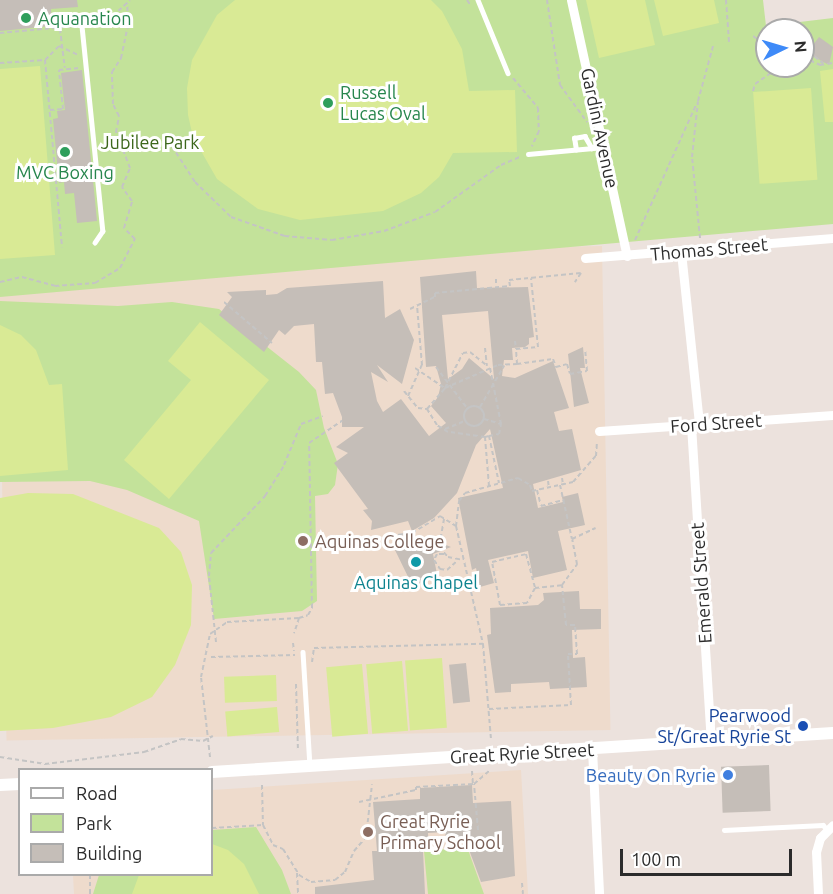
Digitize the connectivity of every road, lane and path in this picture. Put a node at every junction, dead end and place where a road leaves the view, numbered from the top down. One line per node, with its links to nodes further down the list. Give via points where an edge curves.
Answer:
1 (130, 0): 5 (path, via 107,21)
2 (478, 0): 20 (lane)
3 (571, 0): 26 (street, Gardini Avenue)
4 (726, 0): 8 (path)
5 (82, 26): 6 (path); 31 (lane, via 103,231)
6 (60, 29): 7 (path); 9 (path)
7 (0, 33)
8 (729, 42)
9 (62, 45): 12 (path); 13 (path); 19 (path)
10 (713, 46): 23 (path)
11 (815, 57): 17 (path)
12 (83, 58)
13 (45, 60): 15 (path); 24 (path)
14 (815, 61): 17 (path)
15 (0, 63)
16 (833, 63): 17 (path)
17 (825, 65)
18 (84, 67): 19 (path)
19 (65, 69): 24 (path, via 59,70 63,109)
20 (508, 73): 29 (path, via 538,108 539,131)
21 (764, 78): 22 (path)
22 (753, 91)
23 (698, 100): 33 (path, via 692,157); 35 (path)
24 (50, 110): 32 (path)
25 (168, 140): 29 (path, via 195,182 231,217 285,236 332,240 384,231 435,212 501,165)
26 (604, 147): 27 (lane); 35 (street, Gardini Avenue)
27 (592, 148): 28 (lane); 28 (lane, via 585,136 574,138)
28 (576, 150): 29 (lane)
29 (528, 154)
30 (833, 238): 33 (street, Thomas Street)
31 (95, 243)
32 (62, 248)
33 (701, 250): 34 (street, Thomas Street)
34 (681, 252): 35 (street, Thomas Street); 68 (street, Emerald Street)
35 (627, 256): 36 (street, Thomas Street)
36 (585, 258)
37 (531, 278): 39 (path, via 580,273); 40 (path, via 509,279 510,286); 47 (path, via 538,347)
38 (496, 279): 40 (path)
39 (575, 282)
40 (496, 285): 42 (path, via 435,293 435,297)
41 (224, 302): 45 (path)
42 (417, 305): 43 (path); 54 (path)
43 (410, 309)
44 (515, 341): 47 (path)
45 (272, 343)
46 (485, 348): 53 (path)
47 (516, 349): 49 (path)
48 (585, 350): 49 (path, via 587,371 570,374 567,364 556,367 553,359)
49 (517, 364): 50 (path)
50 (505, 365): 53 (path); 55 (path)
51 (436, 367): 56 (path)
52 (415, 368): 54 (path)
53 (488, 368): 55 (path); 56 (path); 56 (path, via 470,352 463,353)
54 (420, 371): 56 (path); 58 (path)
55 (493, 384): 59 (path); 67 (path)
56 (447, 387): 60 (path); 61 (path)
57 (404, 391): 58 (path)
58 (408, 396): 61 (path, via 418,408)
59 (480, 407): 60 (path); 64 (path)
60 (468, 408): 66 (path)
61 (427, 409): 69 (path)
62 (833, 415): 68 (street, Ford Street)
63 (323, 416): 92 (path, via 301,424 284,465 265,496 211,553 208,576)
64 (484, 419): 66 (path, via 476,427); 67 (path)
65 (342, 421): 91 (path, via 309,443 312,608 308,615)
66 (465, 421): 69 (path)
67 (501, 424): 71 (path, via 498,434)
68 (695, 425): 70 (street, Ford Street); 108 (street, Emerald Street)
69 (444, 429): 72 (path)
70 (596, 431): 76 (path, via 596,456 576,480)
71 (489, 436): 72 (path); 75 (path)
72 (485, 437): 77 (path)
73 (562, 478): 76 (path)
74 (548, 481): 78 (path)
75 (499, 483): 77 (path); 79 (path, via 519,478 532,491)
76 (562, 485): 78 (path); 80 (path)
77 (489, 486): 82 (path, via 462,496)
78 (549, 488): 79 (path)
79 (537, 490): 80 (path, via 541,506)
80 (564, 500): 84 (path)
81 (444, 519): 82 (path); 85 (path, via 440,516 427,526 395,537); 86 (path, via 438,541)
82 (456, 526): 87 (path)
83 (596, 528): 84 (path)
84 (572, 539): 89 (path, via 577,564)
85 (361, 540)
86 (444, 554): 88 (path); 88 (path, via 437,554 434,560 440,569 447,570)
87 (463, 560): 88 (path); 96 (path)
88 (457, 561)
89 (562, 585): 90 (path); 103 (path, via 566,625 575,625 577,654 568,654 571,705)
90 (535, 588): 90 (path, via 526,554 492,562 500,605 527,603)
91 (299, 618): 92 (path, via 227,622); 93 (path)
92 (214, 630): 94 (path); 107 (path, via 208,638 201,677)
93 (294, 633)
94 (216, 642)
95 (293, 643): 98 (path)
96 (483, 644): 100 (path, via 314,648); 103 (path)
97 (303, 652): 113 (lane)
98 (294, 654): 99 (path); 101 (path)
99 (211, 657)
100 (310, 663)
101 (295, 664)
102 (296, 674): 110 (path)
103 (489, 709): 106 (path)
104 (833, 733): 108 (main road, Great Ryrie Street)
105 (213, 736): 107 (path)
106 (491, 739)
107 (206, 740): 111 (path, via 187,738 144,752 45,764); 112 (path)
108 (711, 741): 109 (main road, Great Ryrie Street)
109 (592, 749): 113 (main road, Great Ryrie Street); 135 (street)
110 (298, 751)
111 (0, 757)
112 (210, 757)
113 (310, 767): 116 (main road, Great Ryrie Street)
114 (490, 770): 119 (path)
115 (472, 771): 119 (path)
116 (213, 772)
117 (18, 784): 120 (main road)
118 (372, 784): 122 (path)
119 (473, 784): 122 (path, via 416,787); 127 (path)
120 (0, 785)
121 (262, 785): 124 (path)
122 (372, 801): 123 (path); 129 (path, via 366,837 354,851 345,872 335,880 311,882)
123 (359, 802)
124 (263, 825): 126 (path); 129 (path, via 273,845 283,849)
125 (830, 827): 128 (lane); 136 (street, via 816,852)
126 (213, 828)
127 (478, 830)
128 (724, 830)
129 (297, 871): 133 (path)
130 (90, 876): 132 (path)
131 (522, 883): 134 (path)
132 (90, 894)
133 (298, 894)
134 (523, 894)
135 (599, 894)
136 (818, 894)

